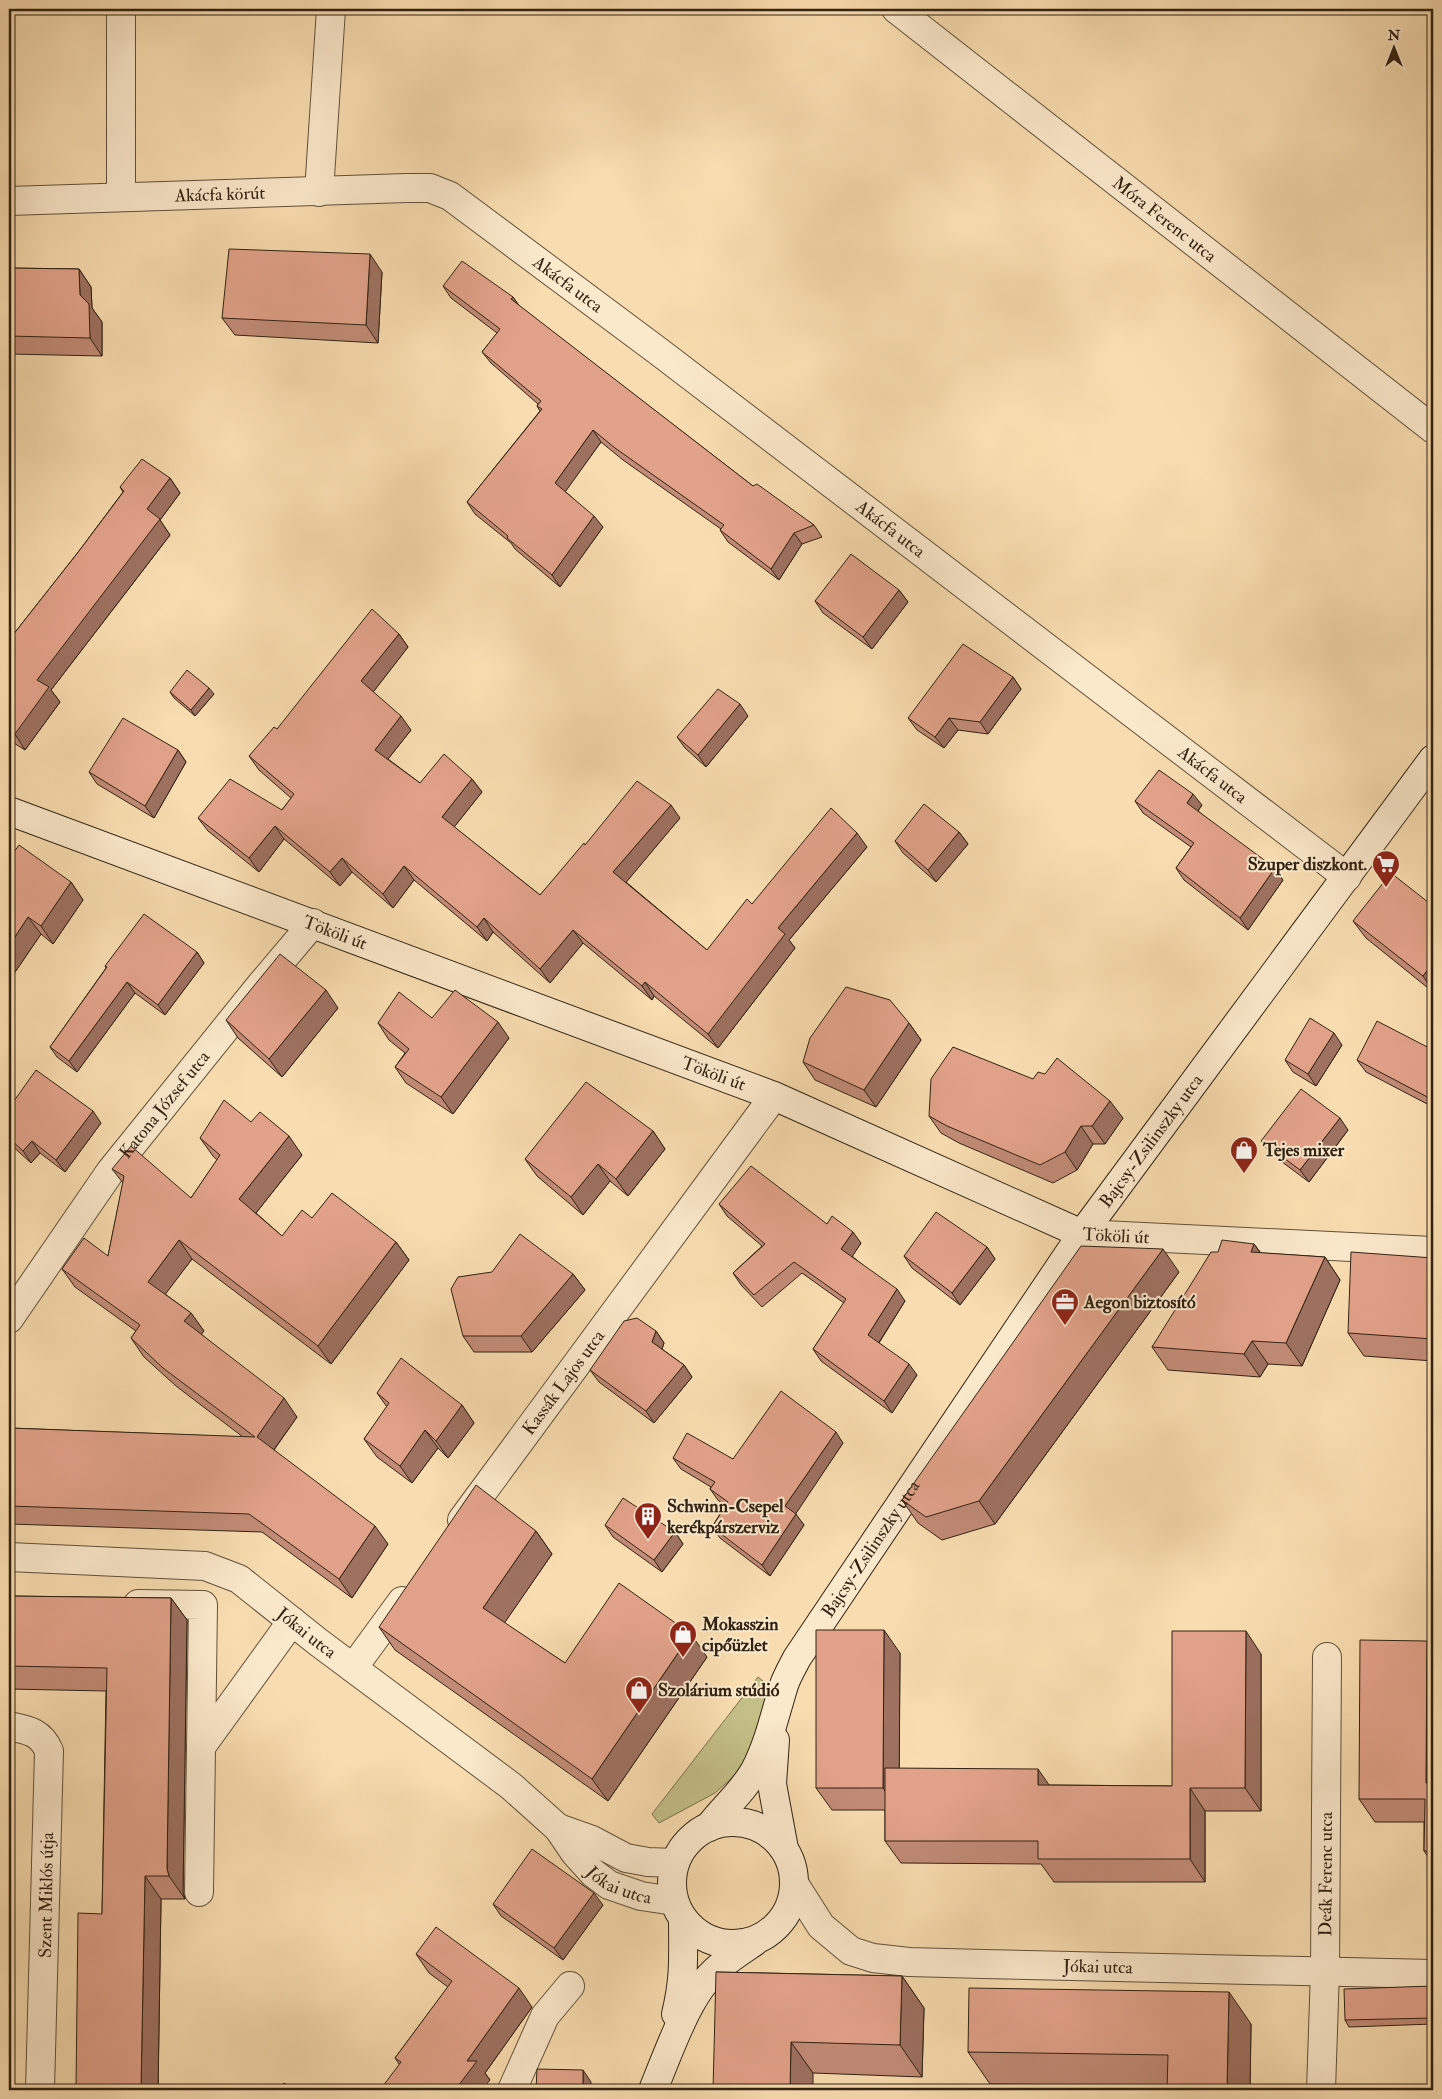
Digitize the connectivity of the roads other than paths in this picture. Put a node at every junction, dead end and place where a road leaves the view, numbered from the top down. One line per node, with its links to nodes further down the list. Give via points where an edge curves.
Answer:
1 (120, 9): 6 (street)
2 (331, 9): 5 (street)
3 (896, 9): 8 (street, Móra Ferenc utca)
4 (430, 188): 5 (street, Akácfa körút); 11 (street, Akácfa utca, via 450,196 666,357)
5 (319, 192): 6 (street, Akácfa körút)
6 (121, 196): 7 (street, Akácfa körút)
7 (9, 201)
8 (1433, 429)
9 (1433, 759): 11 (street, Bajcsy-Zsilinszky utca)
10 (9, 811): 12 (street, Tököli út)
11 (1347, 877): 14 (street, Bajcsy-Zsilinszky utca)
12 (313, 923): 13 (street, Tököli út); 16 (street, Katona József utca, via 110,1172)
13 (774, 1096): 14 (street, Tököli út); 17 (street, Kassák Lajos utca)
14 (1082, 1234): 15 (street, Tököli út); 24 (street, Bajcsy-Zsilinszky utca, via 797,1658 784,1684)
15 (1433, 1251)
16 (9, 1319)
17 (447, 1540)
18 (9, 1557): 21 (street, Jókai utca, via 205,1566 239,1578)
19 (418, 1580): 23 (street)
20 (116, 1604): 26 (street, via 203,1605)
21 (292, 1621): 23 (street, Jókai utca); 26 (street)
22 (1327, 1657): 35 (street, Deák Ferenc utca)
23 (353, 1668): 28 (street, Jókai utca, via 511,1786)
24 (778, 1711): 27 (street, Bajcsy-Zsilinszky utca, via 756,1768 743,1790); 29 (street, Bajcsy-Zsilinszky utca, via 772,1784)
25 (9, 1726): 39 (street, Szent Miklós útja, via 34,1732 44,1739 49,1751)
26 (201, 1747): 32 (street)
27 (709, 1827): 29 (street, via 730,1822 751,1824 770,1834); 30 (street, via 694,1835)
28 (558, 1828): 30 (street, Jókai utca, via 592,1840 626,1858); 33 (street, Jókai utca, via 575,1853 609,1886)
29 (784, 1849): 31 (street, via 792,1866)
30 (675, 1863): 33 (street, via 671,1882)
31 (795, 1886): 34 (street, via 792,1903 784,1918); 35 (street, Jókai utca, via 821,1926 851,1951 872,1958 984,1964)
32 (199, 1892)
33 (678, 1910): 34 (street, via 697,1933 716,1942 737,1945); 38 (street, via 685,1960 683,1985)
34 (757, 1940): 38 (street, via 724,1963 701,1987)
35 (1325, 1971): 36 (street, Jókai utca); 42 (street, Deák Ferenc utca)
36 (1433, 1974)
37 (570, 1986): 40 (street, via 545,2016)
38 (666, 2058): 41 (street)
39 (40, 2090)
40 (512, 2090)
41 (653, 2090)
42 (1321, 2090)

